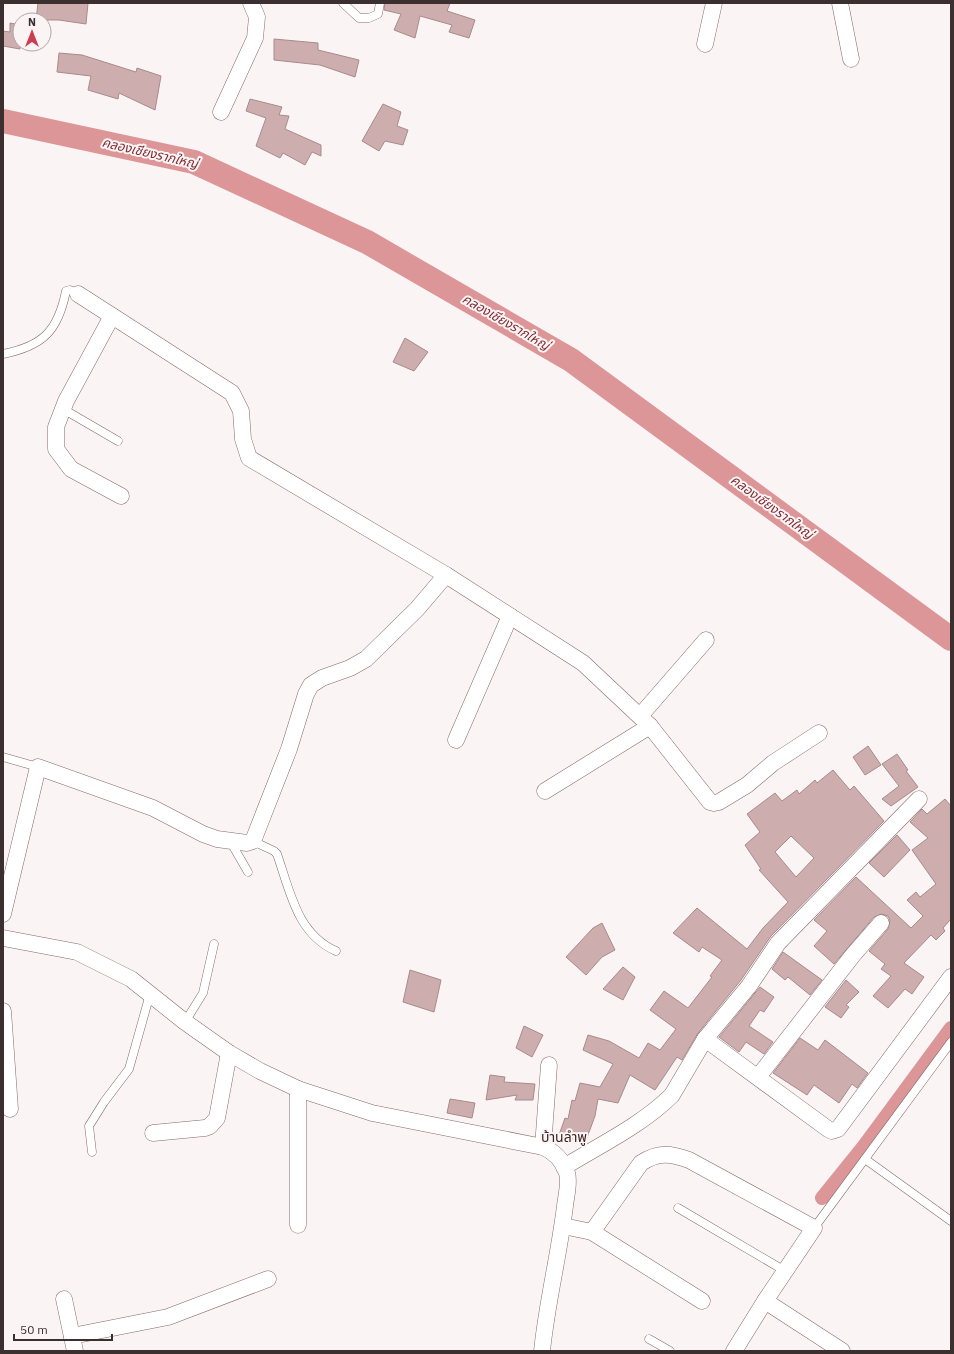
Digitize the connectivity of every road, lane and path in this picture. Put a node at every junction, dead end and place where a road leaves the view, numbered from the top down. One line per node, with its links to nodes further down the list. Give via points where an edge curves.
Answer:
1 (251, 3): 8 (street, via 257,17 255,38)
2 (343, 3): 3 (lane, via 359,18 369,18 378,14)
3 (380, 3)
4 (714, 3): 6 (street)
5 (840, 3): 7 (street)
6 (705, 44)
7 (851, 59)
8 (221, 112)
9 (78, 294): 10 (street); 11 (lane, via 66,291 57,322 47,336 34,344)
10 (112, 316): 12 (street); 15 (street, via 232,393 241,411 243,439 249,458)
11 (3, 354)
12 (63, 409): 13 (lane); 14 (street, via 56,427 56,449 71,469)
13 (118, 441)
14 (121, 496)
15 (446, 575): 16 (street); 26 (street, via 416,610 366,659 312,685 306,694 289,749)
16 (510, 616): 18 (street, via 584,663); 20 (street)
17 (706, 640): 18 (street)
18 (645, 721): 19 (street, via 710,802 714,803 747,785 774,763); 23 (street)
19 (820, 733)
20 (456, 740)
21 (3, 757): 22 (lane)
22 (38, 766): 25 (street, via 159,810 203,834); 28 (street)
23 (545, 791)
24 (919, 799): 37 (street, via 778,943 749,986)
25 (230, 840): 26 (street, via 247,843); 27 (lane)
26 (253, 841): 32 (lane, via 277,854 301,921 317,941)
27 (248, 872)
28 (3, 914)
29 (881, 923): 41 (street)
30 (3, 938): 34 (street, via 76,952 130,978)
31 (214, 944): 36 (lane, via 203,993)
32 (336, 951)
33 (951, 977): 41 (street, via 838,1129 828,1129)
34 (150, 994): 36 (street); 46 (lane, via 130,1068 89,1126)
35 (3, 1011): 43 (street)
36 (185, 1022): 39 (street)
37 (705, 1040): 41 (street); 48 (street, via 672,1095 665,1102 646,1117)
38 (951, 1042): 47 (lane)
39 (229, 1053): 42 (street); 44 (street, via 217,1118 213,1123 205,1128)
40 (549, 1065): 45 (street)
41 (758, 1077)
42 (298, 1089): 45 (street, via 377,1115); 51 (street)
43 (10, 1109)
44 (153, 1132)
45 (543, 1147): 48 (street, via 560,1158)
46 (92, 1152)
47 (865, 1159): 50 (lane); 53 (lane)
48 (564, 1168): 52 (street, via 568,1173 568,1184)
49 (678, 1208): 55 (lane)
50 (951, 1221)
51 (298, 1225)
52 (563, 1226): 54 (street); 62 (street)
53 (814, 1228): 54 (street, via 673,1154 652,1156 641,1163); 55 (street)
54 (592, 1232): 58 (street)
55 (785, 1271): 59 (street)
56 (268, 1279): 61 (street, via 168,1317)
57 (64, 1298): 61 (street)
58 (702, 1301)
59 (765, 1301): 64 (street); 65 (street)
60 (648, 1339): 63 (lane)
61 (73, 1344)
62 (542, 1351)
63 (670, 1351)
64 (734, 1351)
65 (842, 1351)

